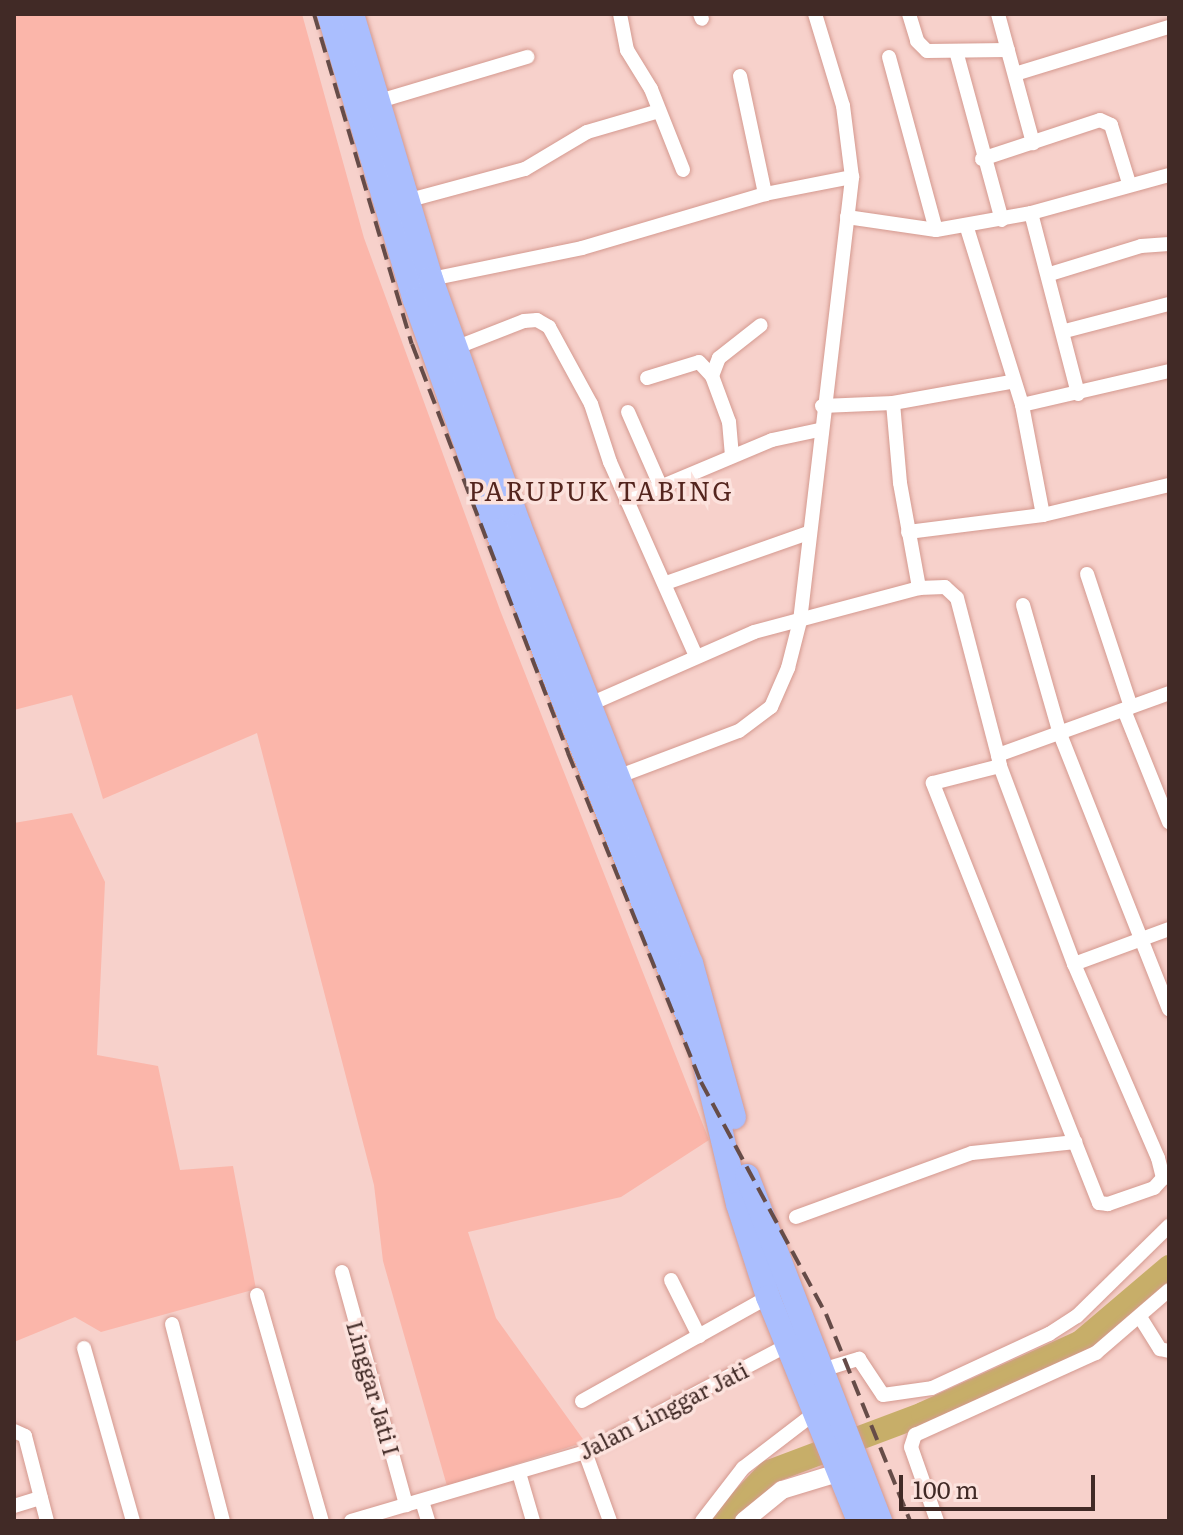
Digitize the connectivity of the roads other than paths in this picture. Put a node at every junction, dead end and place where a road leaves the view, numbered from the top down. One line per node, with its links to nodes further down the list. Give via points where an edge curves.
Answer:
1 (329, 14): 14 (highway)
2 (352, 14): 14 (highway)
3 (620, 14): 16 (street, via 627,50)
4 (815, 14): 21 (street, via 843,106)
5 (909, 14): 9 (street, via 921,47)
6 (998, 14): 8 (street)
7 (1169, 27): 12 (street)
8 (1008, 50): 9 (street); 12 (street)
9 (956, 51): 18 (street)
10 (527, 57): 15 (street)
11 (889, 57): 29 (street)
12 (1015, 74): 17 (street)
13 (740, 76): 23 (street)
14 (358, 80): 15 (highway); 52 (highway, via 415,300)
15 (376, 102): 24 (highway)
16 (659, 111): 19 (street); 24 (street, via 587,132 525,169)
17 (1033, 143): 18 (street); 22 (street, via 1106,122)
18 (982, 159): 27 (street)
19 (683, 170)
20 (1169, 175): 22 (street)
21 (852, 177): 23 (street); 26 (street)
22 (1129, 183): 25 (street)
23 (765, 194): 32 (street, via 582,248)
24 (406, 201): 32 (highway)
25 (1031, 213): 27 (street); 31 (street)
26 (847, 217): 29 (street); 44 (street)
27 (1002, 220): 28 (street)
28 (967, 228): 29 (street); 40 (street)
29 (936, 230)
30 (1169, 244): 31 (street, via 1141,246)
31 (1050, 274): 35 (street)
32 (431, 279): 36 (highway)
33 (1169, 304): 35 (street)
34 (761, 325): 38 (street, via 719,358)
35 (1065, 331): 41 (street)
36 (455, 348): 50 (street, via 524,321 545,323 591,404); 52 (highway)
37 (1169, 371): 41 (street)
38 (712, 376): 39 (street, via 697,362); 47 (street, via 729,422)
39 (647, 378)
40 (1011, 382): 42 (street); 43 (street)
41 (1078, 394): 43 (street)
42 (893, 403): 44 (street); 53 (street)
43 (1022, 405): 51 (street)
44 (822, 406): 46 (street)
45 (628, 412): 49 (street)
46 (819, 430): 47 (street); 54 (street)
47 (732, 456): 49 (street)
48 (1169, 485): 51 (street)
49 (661, 487): 50 (street)
50 (627, 501): 56 (street)
51 (1043, 515): 53 (street)
52 (508, 528): 62 (highway); 72 (highway)
53 (908, 532): 57 (street)
54 (808, 533): 56 (street); 59 (street)
55 (1087, 574): 63 (street)
56 (666, 583): 60 (street)
57 (919, 588): 59 (street); 65 (street, via 945,587 957,598)
58 (1023, 605): 64 (street)
59 (800, 621): 60 (street, via 754,632); 66 (street, via 771,707 739,731)
60 (696, 656): 62 (street)
61 (1169, 693): 63 (street)
62 (588, 705): 66 (highway)
63 (1128, 709): 64 (street); 67 (street)
64 (1060, 734): 65 (street); 69 (street)
65 (999, 761): 70 (street); 73 (street, via 933,783)
66 (617, 777): 72 (highway, via 691,963)
67 (1169, 822)
68 (1169, 929): 69 (street)
69 (1144, 939): 70 (street); 71 (street)
70 (1074, 964): 73 (street, via 1163,1178 1154,1188 1102,1205)
71 (1169, 1009)
72 (710, 1050): 80 (highway, via 738,1204); 87 (highway, via 753,1198)
73 (1075, 1142): 74 (street, via 972,1153)
74 (796, 1217)
75 (1169, 1226): 87 (street, via 1077,1316 932,1388 883,1395 859,1359)
76 (342, 1272): 96 (street, Linggar Jati I)
77 (671, 1280): 83 (street)
78 (1169, 1290): 81 (street)
79 (257, 1295): 101 (street)
80 (768, 1297): 83 (street); 84 (highway)
81 (1140, 1317): 86 (street, via 1160,1349); 110 (street, via 1096,1353 915,1435 911,1447)
82 (172, 1324): 100 (street)
83 (699, 1336): 88 (street)
84 (788, 1345): 89 (highway); 91 (street, Jalan Linggar Jati)
85 (84, 1348): 99 (street)
86 (1169, 1351)
87 (822, 1370): 89 (highway)
88 (582, 1401)
89 (824, 1413): 92 (highway); 106 (street, via 743,1468)
90 (14, 1431): 94 (street, via 25,1436)
91 (585, 1452): 93 (street, Jalan Linggar Jati); 105 (street)
92 (847, 1469): 107 (street, via 782,1490); 108 (highway); 109 (highway)
93 (519, 1473): 95 (street, Jalan Linggar Jati); 104 (street)
94 (41, 1498): 97 (street); 98 (street)
95 (422, 1501): 96 (street, Jalan Linggar Jati); 103 (street)
96 (406, 1505): 102 (street, Jalan Linggar Jati)
97 (14, 1506)
98 (47, 1521)
99 (133, 1521)
100 (223, 1521)
101 (322, 1521)
102 (351, 1521)
103 (428, 1521)
104 (533, 1521)
105 (610, 1521)
106 (702, 1521)
107 (744, 1521)
108 (859, 1521)
109 (880, 1521)
110 (937, 1521)

